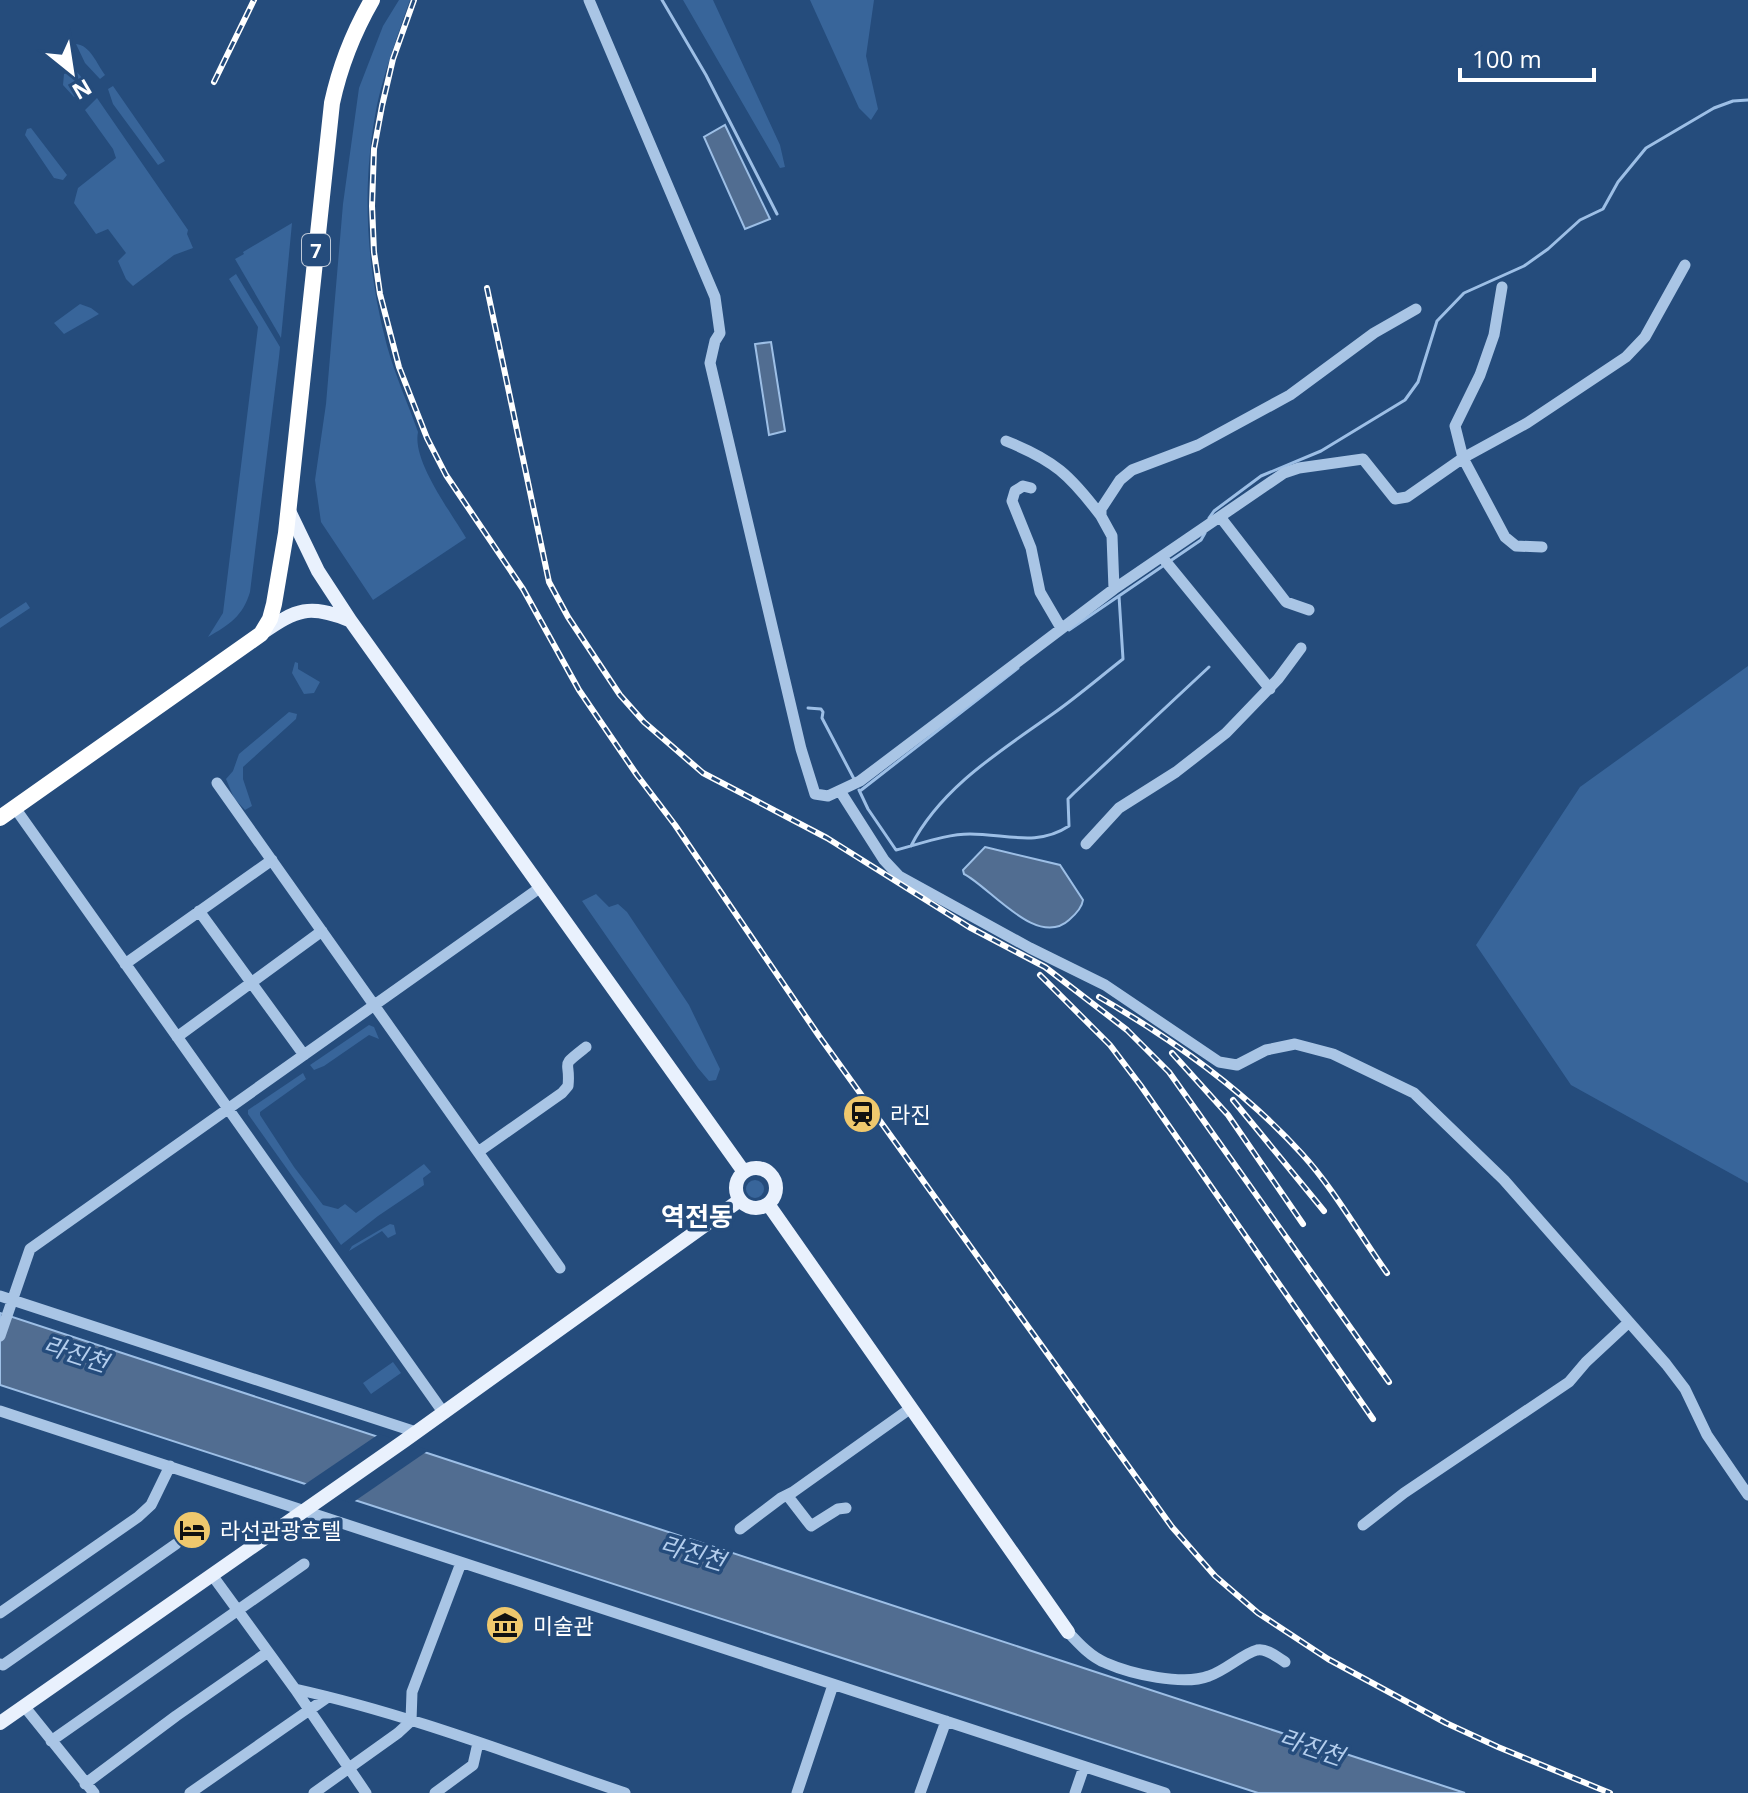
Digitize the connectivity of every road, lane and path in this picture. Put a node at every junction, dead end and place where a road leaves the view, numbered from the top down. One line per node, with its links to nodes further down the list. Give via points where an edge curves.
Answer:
1 (372, 0): 9 (highway, 7, via 352,39 332,103)
2 (589, 0): 22 (street, via 715,297 720,333 710,363 803,760 815,794)
3 (1685, 265): 7 (street, via 1645,337 1626,357)
4 (1502, 287): 7 (street, via 1489,348 1455,426)
5 (1416, 309): 10 (street, via 1290,395 1198,445 1132,470 1120,480)
6 (1006, 441): 10 (street, via 1054,464 1076,482)
7 (1463, 458): 11 (street, via 1400,500 1363,459 1299,468 1271,481); 12 (street, via 1505,537 1516,546)
8 (1031, 488): 17 (street, via 1015,491 1012,501 1031,548 1040,592)
9 (287, 507): 16 (main road, via 318,571); 18 (highway, 7, via 274,604)
10 (1101, 516): 14 (street, via 1112,536)
11 (1211, 524): 13 (street); 15 (street, via 1286,602)
12 (1542, 547)
13 (1162, 557): 14 (street); 20 (street)
14 (1114, 589): 17 (street)
15 (1309, 610)
16 (350, 620): 18 (main road, via 325,610 303,611); 27 (main road)
17 (1061, 628): 22 (street)
18 (261, 634): 23 (highway)
19 (1301, 648): 20 (street)
20 (1270, 689): 25 (street, via 1215,742 1119,808)
21 (217, 783): 26 (street)
22 (840, 791): 43 (street, via 899,876 1105,985 1219,1062 1237,1065 1266,1050 1295,1044 1333,1054 1414,1093 1504,1180)
23 (15, 808): 24 (highway); 30 (street)
24 (0, 818)
25 (1086, 844)
26 (272, 860): 28 (street); 29 (street)
27 (541, 887): 32 (street); 38 (main road)
28 (199, 911): 30 (street); 31 (street)
29 (322, 931): 31 (street); 32 (street)
30 (125, 964): 33 (street)
31 (251, 981): 33 (street); 35 (street)
32 (375, 1006): 35 (street); 37 (street)
33 (177, 1037): 36 (street)
34 (586, 1047): 37 (street, via 568,1061 568,1086 562,1093)
35 (304, 1055): 36 (street)
36 (228, 1109): 42 (street, via 30,1249); 47 (street)
37 (478, 1152): 41 (street)
38 (744, 1172): 39 (main road, via 736,1185); 40 (main road, via 759,1168 772,1176 776,1191)
39 (740, 1200): 40 (main road, via 753,1208); 47 (main road)
40 (768, 1204): 45 (main road)
41 (560, 1268)
42 (6, 1298): 44 (street, via 8,1312); 48 (street)
43 (1629, 1322): 51 (street, via 1685,1389 1707,1435); 54 (street, via 1561,1387)
44 (0, 1336)
45 (911, 1408): 50 (street); 62 (main road)
46 (0, 1411): 49 (street)
47 (443, 1412): 48 (main road)
48 (410, 1436): 53 (main road)
49 (170, 1466): 53 (street); 61 (street, via 151,1505 138,1517)
50 (787, 1495): 52 (street, via 811,1526); 55 (street)
51 (1748, 1495)
52 (846, 1508)
53 (304, 1512): 57 (street); 59 (main road)
54 (1363, 1525)
55 (740, 1529)
56 (176, 1544): 65 (street)
57 (461, 1563): 66 (street); 71 (street, via 412,1692)
58 (304, 1564): 60 (street)
59 (212, 1575): 60 (street); 69 (main road)
60 (238, 1611): 63 (street); 74 (street)
61 (0, 1613)
62 (1068, 1632): 64 (street, via 1105,1663 1166,1679 1204,1678 1257,1650)
63 (268, 1652): 67 (street); 78 (street, via 176,1716)
64 (1285, 1662)
65 (0, 1664)
66 (833, 1685): 72 (street); 84 (street)
67 (295, 1689): 68 (street); 70 (street)
68 (328, 1697): 70 (street); 71 (street)
69 (24, 1706): 73 (main road); 74 (street)
70 (309, 1709): 77 (street); 79 (street)
71 (411, 1721): 75 (street); 77 (street)
72 (946, 1721): 76 (street); 85 (street)
73 (0, 1723)
74 (51, 1741): 78 (street)
75 (478, 1743): 82 (street, via 473,1765); 83 (street)
76 (1084, 1767): 86 (street); 87 (street)
77 (349, 1768): 80 (street); 81 (street)
78 (89, 1789)
79 (190, 1793)
80 (314, 1793)
81 (366, 1793)
82 (435, 1793)
83 (625, 1793)
84 (797, 1793)
85 (920, 1793)
86 (1075, 1793)
87 (1165, 1793)

